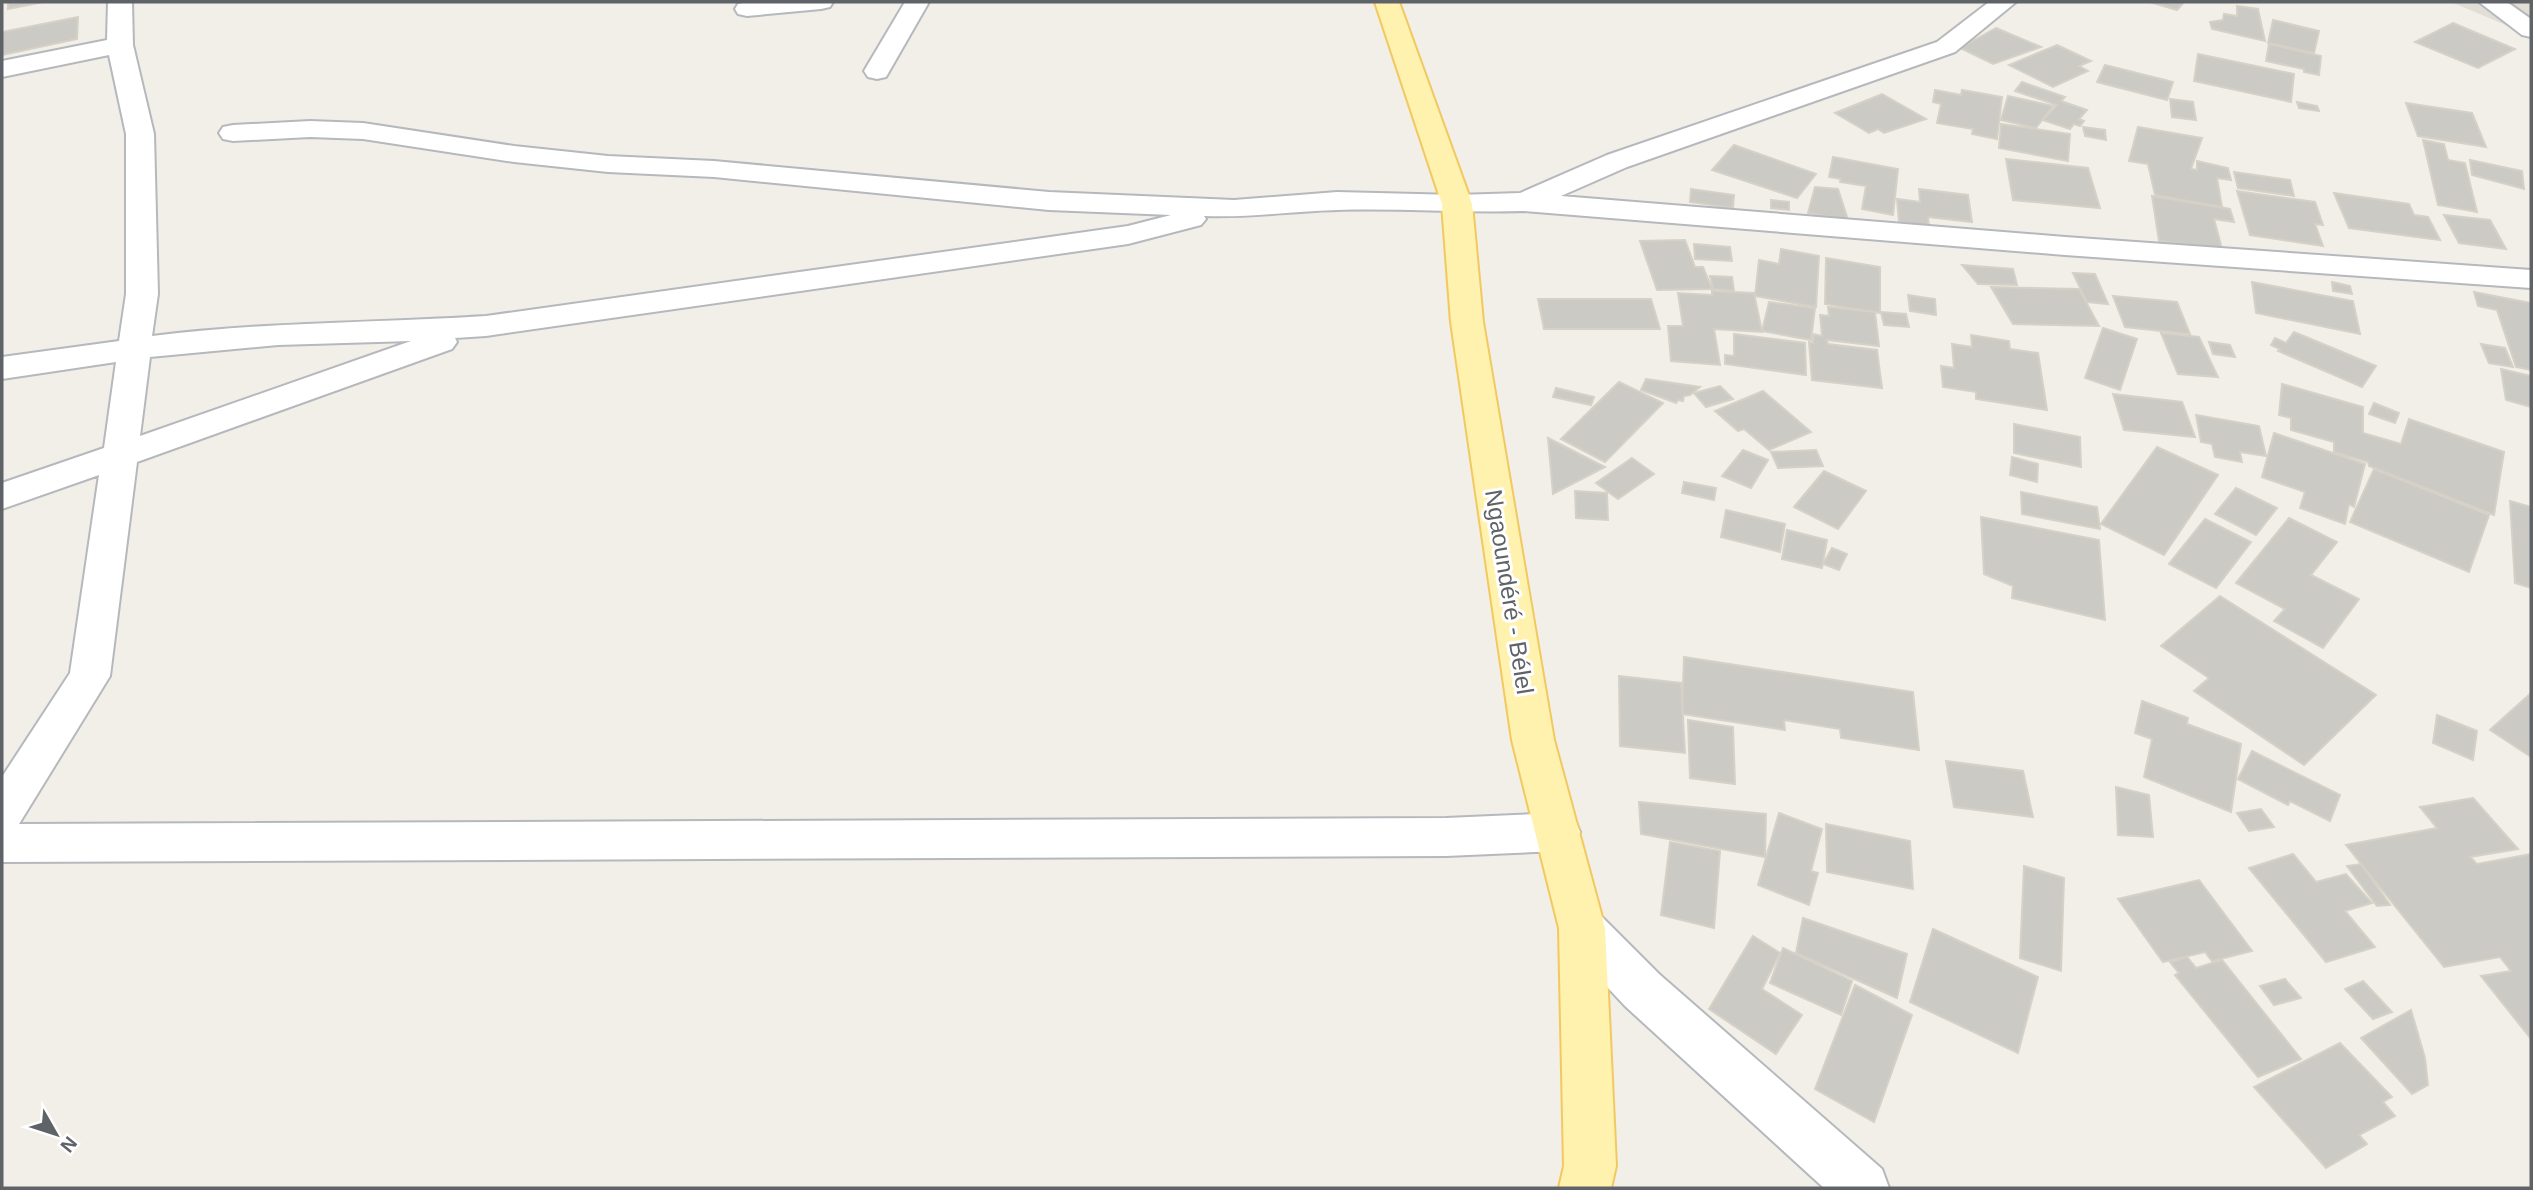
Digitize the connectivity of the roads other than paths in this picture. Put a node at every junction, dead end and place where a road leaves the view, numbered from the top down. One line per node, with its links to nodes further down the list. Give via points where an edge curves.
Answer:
1 (120, 2): 9 (street)
2 (821, 2): 7 (street)
3 (917, 2): 11 (street)
4 (1387, 2): 14 (main road, Ngaoundéré - Bélel)
5 (2004, 2): 13 (street, via 1946,47 1617,161)
6 (2491, 2): 8 (street)
7 (747, 9)
8 (2531, 30)
9 (120, 45): 10 (street); 18 (street, via 141,134 142,294)
10 (2, 69)
11 (877, 71)
12 (233, 133): 15 (street, via 363,131 608,164 714,169 1048,201)
13 (1524, 202): 14 (street); 16 (street)
14 (1457, 204): 15 (street, via 1336,201); 23 (main road, Ngaoundéré - Bélel, via 1467,322 1532,740)
15 (1234, 209): 17 (street, via 1128,235)
16 (2531, 279)
17 (486, 326): 18 (street, via 278,335); 20 (street)
18 (135, 349): 19 (street); 20 (street)
19 (2, 368)
20 (121, 455): 21 (street); 22 (street, via 90,676)
21 (2, 496)
22 (2, 813)
23 (1559, 832): 24 (street, via 1446,837); 25 (main road, Ngaoundéré - Bélel)
24 (2, 843)
25 (1582, 929): 26 (main road, Ngaoundéré - Bélel, via 1590,1166); 27 (street, via 1642,990)
26 (1585, 1188)
27 (1863, 1188)

